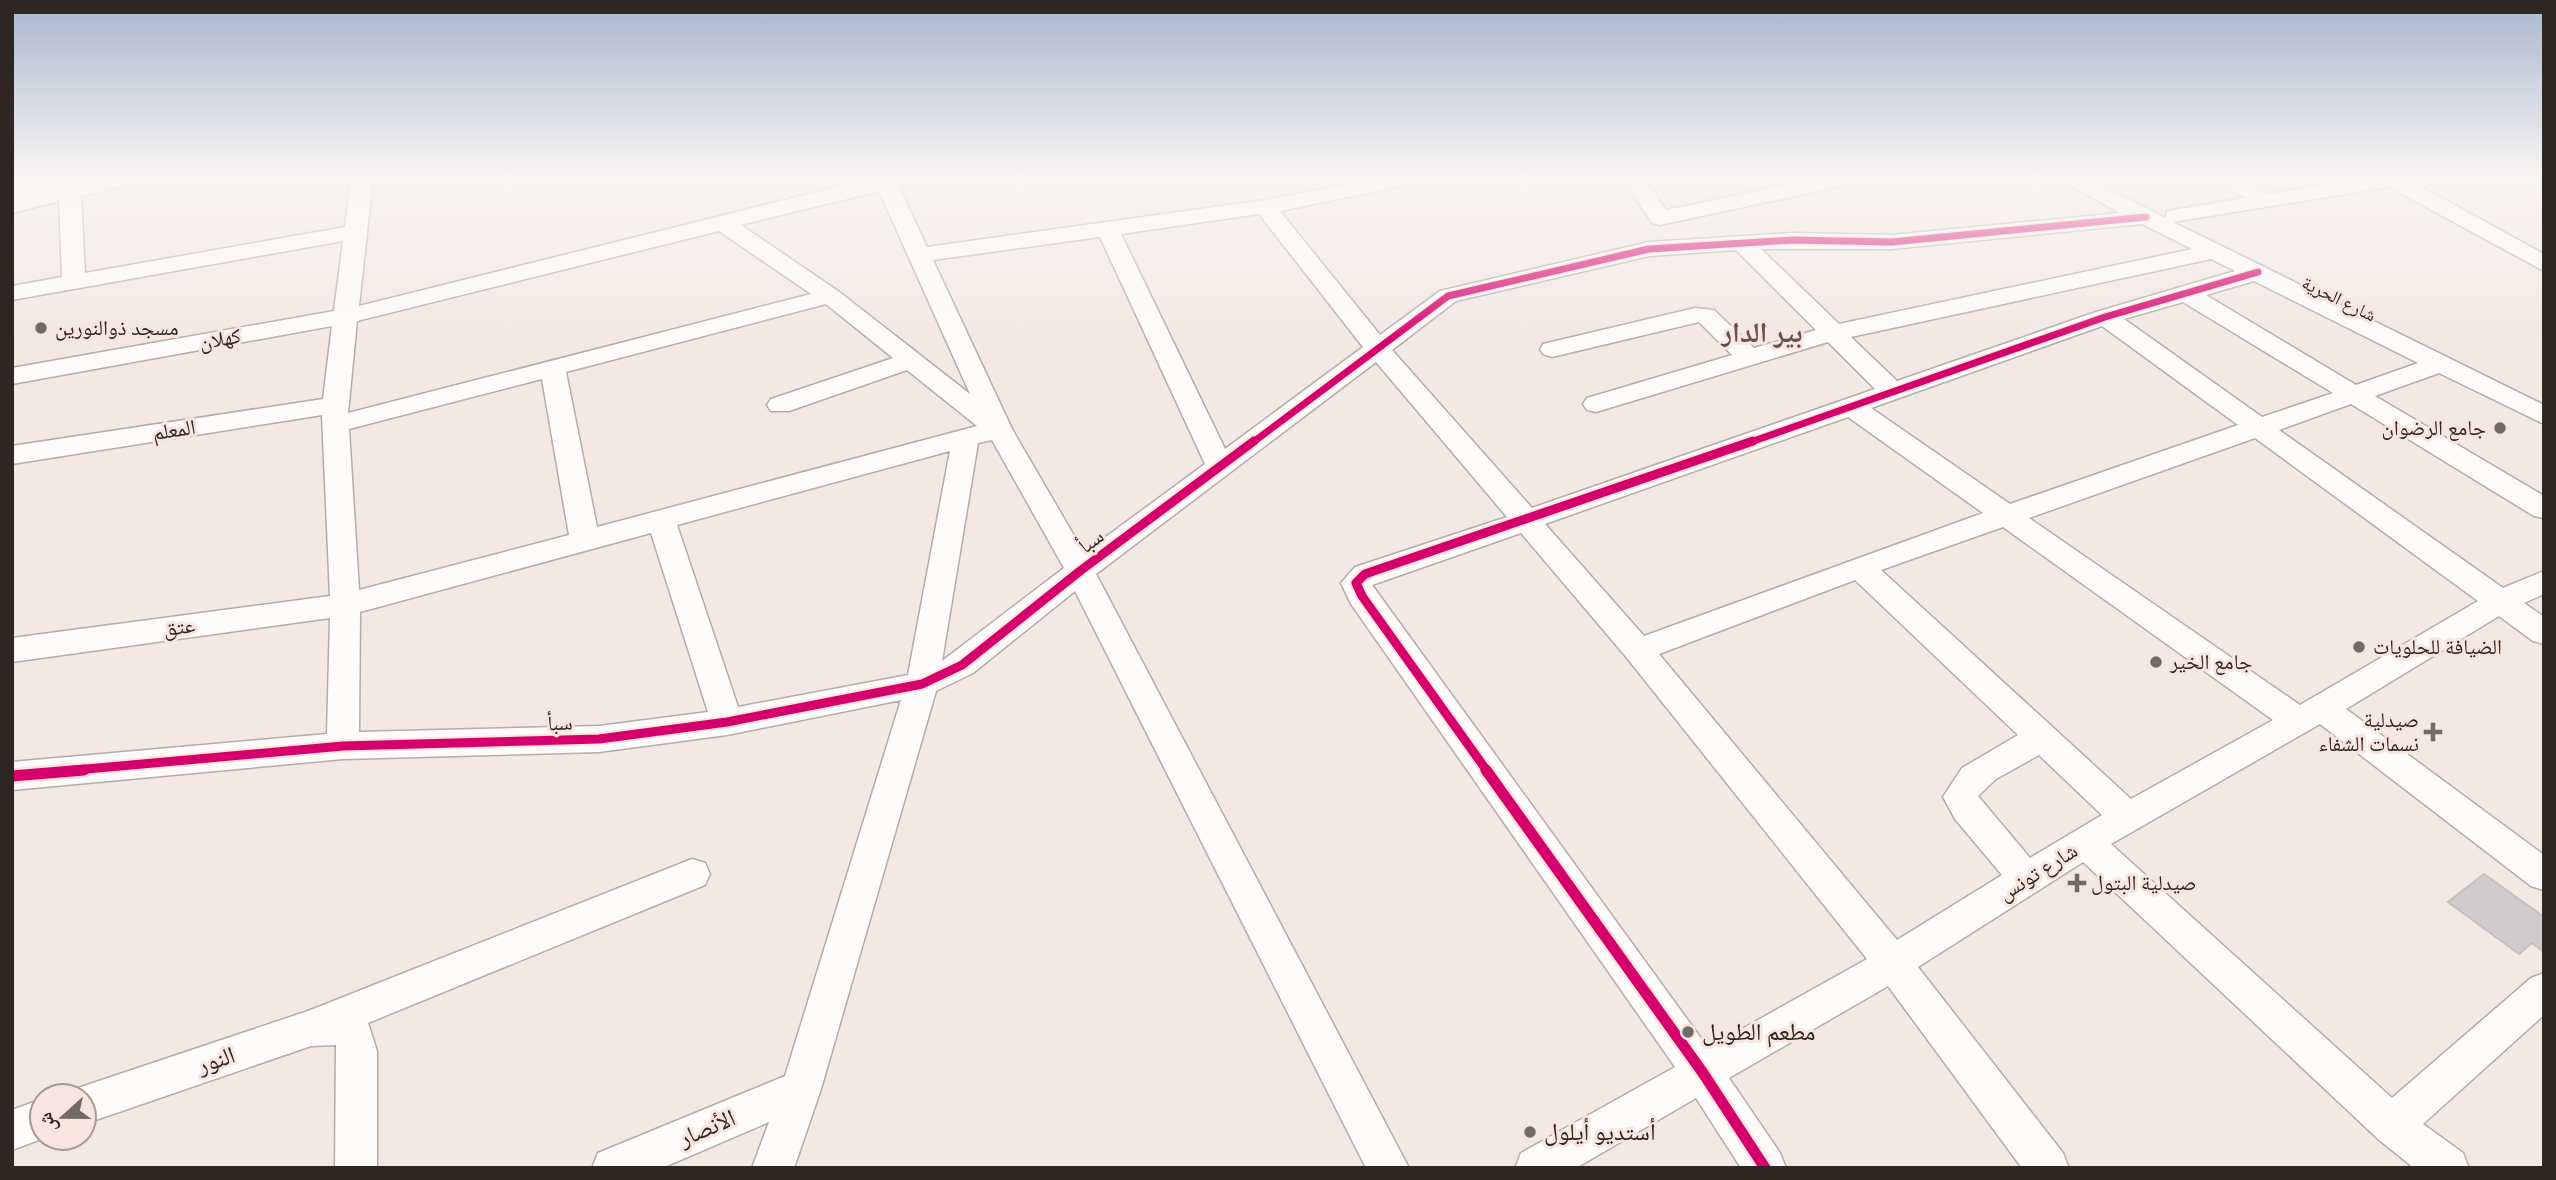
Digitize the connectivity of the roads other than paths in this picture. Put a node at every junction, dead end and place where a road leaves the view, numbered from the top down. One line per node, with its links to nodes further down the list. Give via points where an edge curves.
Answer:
1 (71, 233): 20 (street)
2 (349, 233): 20 (street)
3 (355, 233): 24 (street)
4 (682, 233): 24 (street, كهلان)
5 (738, 233): 23 (street)
6 (909, 233): 17 (street)
7 (1066, 233): 17 (street)
8 (1110, 233): 46 (street)
9 (1286, 233): 27 (street)
10 (1721, 233): 15 (street)
11 (1983, 233): 15 (street, سبأ, via 1892,242)
12 (2179, 233): 16 (street)
13 (2209, 233): 36 (street, شارع الحرية)
14 (2489, 233): 18 (street)
15 (1732, 244): 26 (street); 27 (street, سبأ, via 1649,249 1448,296)
16 (2216, 251): 19 (street); 26 (street)
17 (919, 255): 43 (street)
18 (2544, 264)
19 (2258, 272): 21 (street); 31 (street)
20 (74, 282): 22 (street)
21 (2184, 292): 25 (street); 35 (street)
22 (12, 293)
23 (830, 296): 30 (street); 32 (street, المعلم)
24 (344, 317): 33 (street, كهلان); 40 (street)
25 (2105, 317): 34 (street); 42 (street)
26 (1833, 333): 29 (street); 34 (street)
27 (1377, 348): 46 (street, سبأ); 50 (street)
28 (1552, 349): 29 (street, via 1695,315 1705,316)
29 (1750, 358): 37 (street)
30 (912, 360): 38 (street); 43 (street)
31 (2441, 364): 35 (street); 41 (street)
32 (553, 368): 40 (street, المعلم); 51 (street)
33 (12, 376)
34 (1893, 391): 39 (street)
35 (2351, 395): 42 (street); 47 (street)
36 (2544, 402)
37 (1596, 404)
38 (780, 405)
39 (1850, 407): 48 (street); 50 (street)
40 (336, 414): 45 (street, المعلم); 56 (street)
41 (2544, 416)
42 (2256, 427): 48 (street); 55 (street)
43 (999, 429): 44 (street, عتق); 53 (street)
44 (966, 438): 49 (street, عتق); 60 (street)
45 (12, 455)
46 (1220, 466): 53 (street, سبأ)
47 (2544, 509)
48 (2006, 515): 52 (street); 61 (street)
49 (661, 520): 51 (street, عتق); 62 (street)
50 (1525, 521): 59 (street); 74 (street, via 1365,573 1356,583)
51 (585, 541): 56 (street, عتق)
52 (1859, 567): 59 (street); 63 (street)
53 (1080, 571): 60 (street, سبأ, via 962,665); 81 (street)
54 (2544, 581): 55 (street, شارع تونس)
55 (2498, 603): 57 (street); 61 (street, شارع تونس)
56 (345, 605): 58 (street, عتق); 64 (street)
57 (2544, 633)
58 (12, 650)
59 (1638, 650): 71 (street)
60 (922, 684): 62 (street, سبأ); 75 (street)
61 (2311, 715): 66 (street, شارع تونس); 69 (street)
62 (727, 722): 64 (street, سبأ, via 599,739)
63 (2042, 737): 66 (street); 70 (street, via 1974,777 1960,796)
64 (343, 746): 65 (street, سبأ)
65 (12, 776)
66 (2128, 818): 67 (street, شارع تونس)
67 (2085, 842): 70 (street, شارع تونس); 77 (street)
68 (692, 874): 73 (street)
69 (2544, 875)
70 (2027, 879): 71 (street, شارع تونس)
71 (1893, 964): 74 (street, شارع تونس); 84 (street)
72 (2544, 990): 77 (street)
73 (311, 1028): 76 (street, النور); 78 (street, النور, via 350,1026 357,1051)
74 (1703, 1073): 82 (street, شارع تونس); 83 (street)
75 (801, 1089): 79 (street, الأنصار); 80 (street)
76 (98, 1100)
77 (2392, 1125): 85 (street)
78 (356, 1168)
79 (613, 1168)
80 (773, 1168)
81 (1388, 1168)
82 (1536, 1168)
83 (1765, 1168)
84 (2048, 1168)
85 (2448, 1168)

